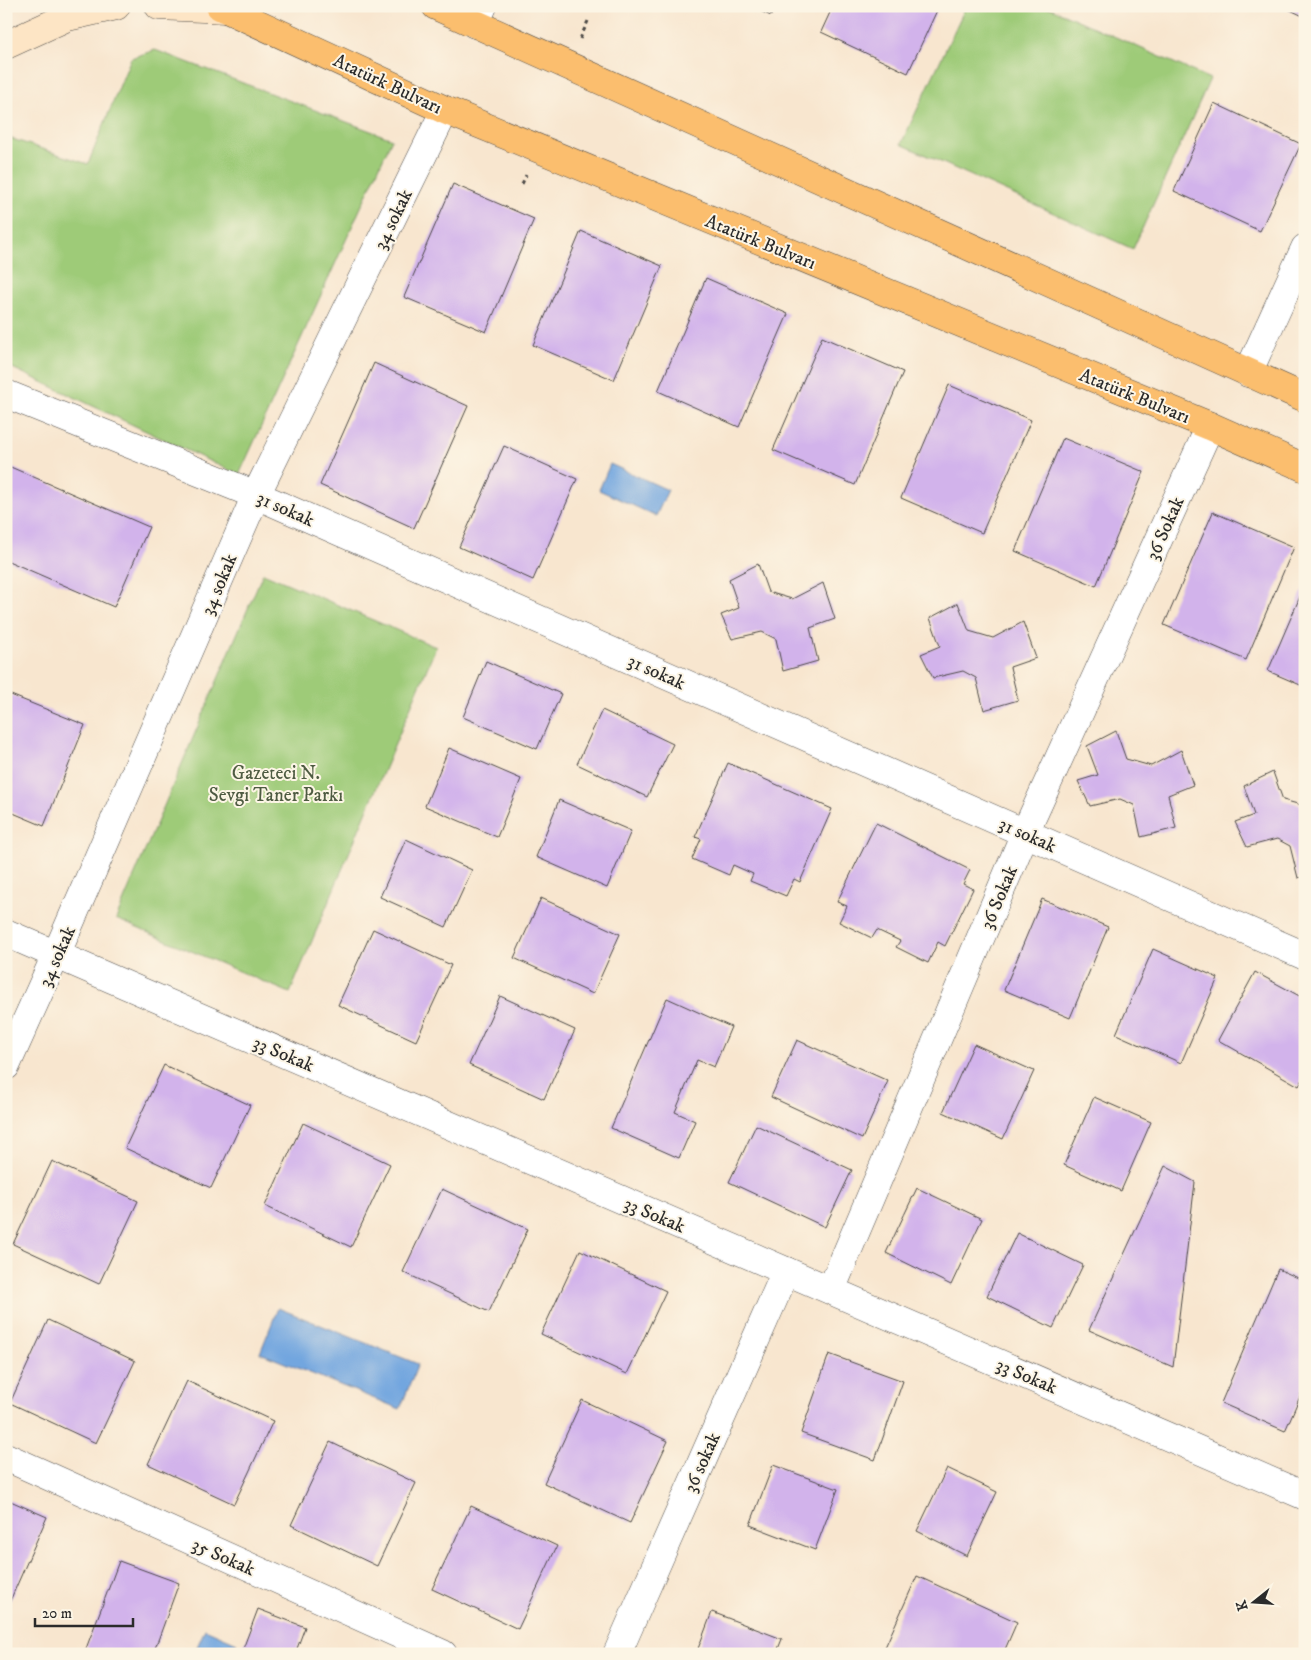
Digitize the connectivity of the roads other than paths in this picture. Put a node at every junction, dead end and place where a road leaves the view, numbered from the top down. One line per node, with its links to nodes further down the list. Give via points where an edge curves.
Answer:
1 (116, 6): 6 (main road, via 67,17)
2 (159, 6): 4 (main road)
3 (436, 6): 5 (main road)
4 (223, 7): 7 (main road, Atatürk Bulvarı)
5 (479, 15): 9 (main road)
6 (6, 45)
7 (445, 110): 12 (main road, Atatürk Bulvarı); 14 (street, 34 sokak)
8 (1305, 248): 9 (street)
9 (1248, 373): 11 (main road)
10 (6, 394): 14 (street, 31 sokak)
11 (1305, 398)
12 (1210, 426): 13 (main road, Atatürk Bulvarı); 15 (street, 36 Sokak)
13 (1305, 468)
14 (256, 495): 15 (street, 31 sokak); 17 (street, 34 sokak)
15 (1025, 833): 18 (street, 31 sokak); 21 (street, 36 Sokak)
16 (6, 933): 17 (street, 33 Sokak)
17 (56, 955): 19 (street, 34 sokak); 20 (street, 33 Sokak)
18 (1305, 956)
19 (6, 1066)
20 (786, 1271): 21 (street, 33 Sokak); 25 (street, 36 sokak)
21 (831, 1290): 23 (street, 33 Sokak)
22 (6, 1458): 24 (street, 35 Sokak)
23 (1305, 1496)
24 (442, 1654)
25 (617, 1654)

